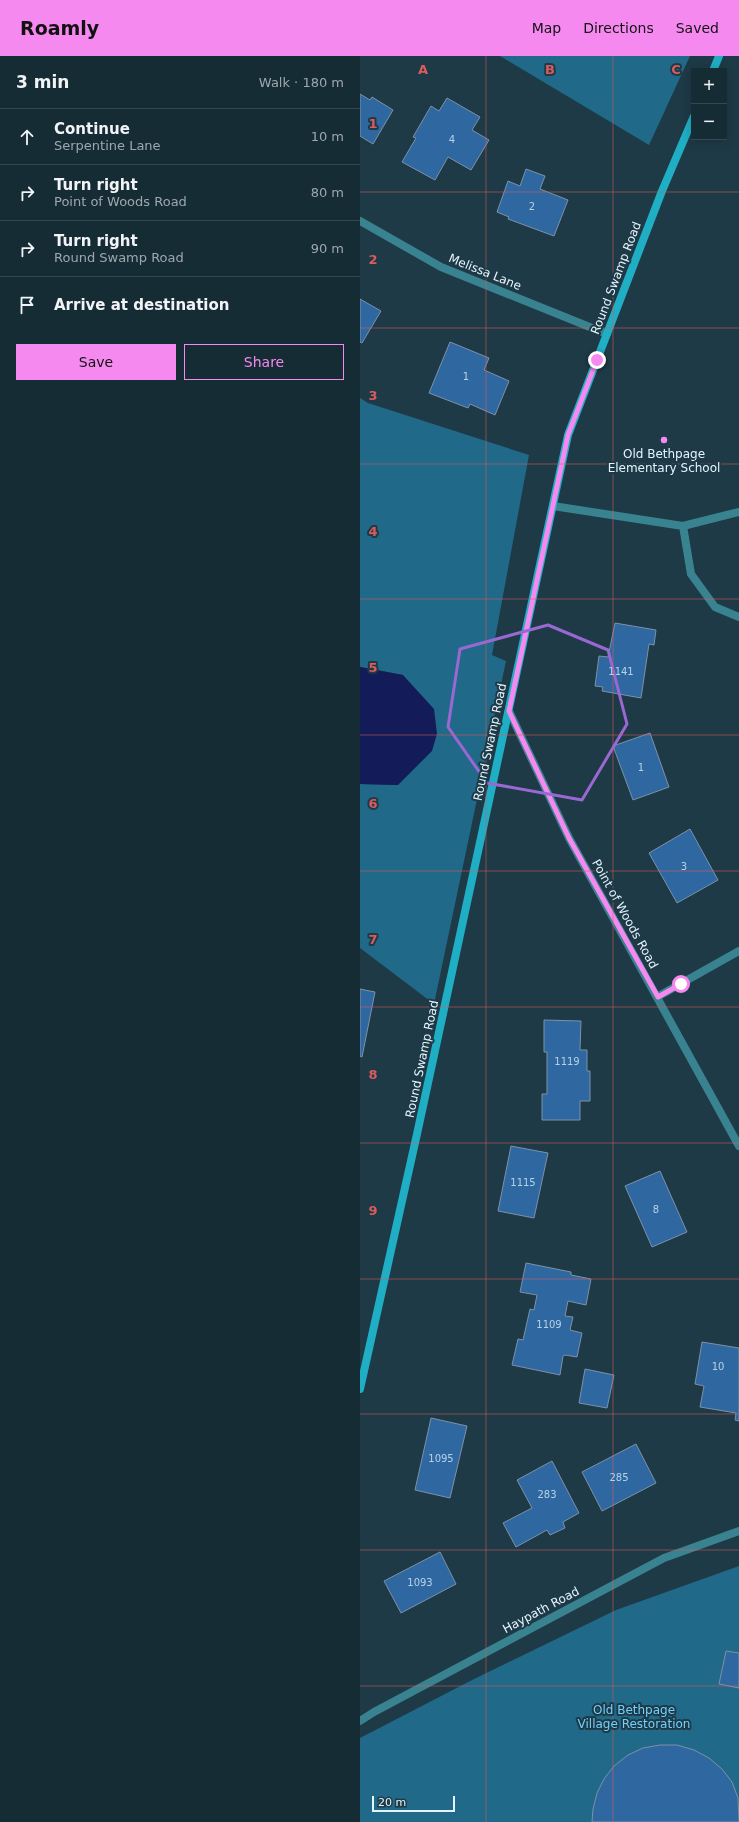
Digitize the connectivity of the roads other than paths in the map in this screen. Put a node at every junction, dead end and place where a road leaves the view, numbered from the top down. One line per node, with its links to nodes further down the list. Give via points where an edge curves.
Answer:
1 (719, 56): 2 (main road)
2 (714, 68)
3 (691, 123): 5 (main road, Round Swamp Road)
4 (360, 220): 5 (street, Melissa Lane, via 441,267)
5 (607, 334): 6 (main road, Round Swamp Road, via 568,435)
6 (553, 506): 8 (street); 10 (main road, Round Swamp Road)
7 (739, 512): 8 (street)
8 (683, 526): 9 (street, via 691,574 715,607)
9 (739, 617)
10 (509, 711): 12 (street, Point of Woods Road, via 569,838); 14 (main road, Round Swamp Road, via 421,1119)
11 (739, 951): 12 (street)
12 (658, 997): 13 (street, Point of Woods Road)
13 (739, 1146)
14 (364, 1358): 15 (main road, Round Swamp Road)
15 (360, 1389)
16 (739, 1531): 17 (street, Haypath Road, via 664,1558)
17 (360, 1721)

